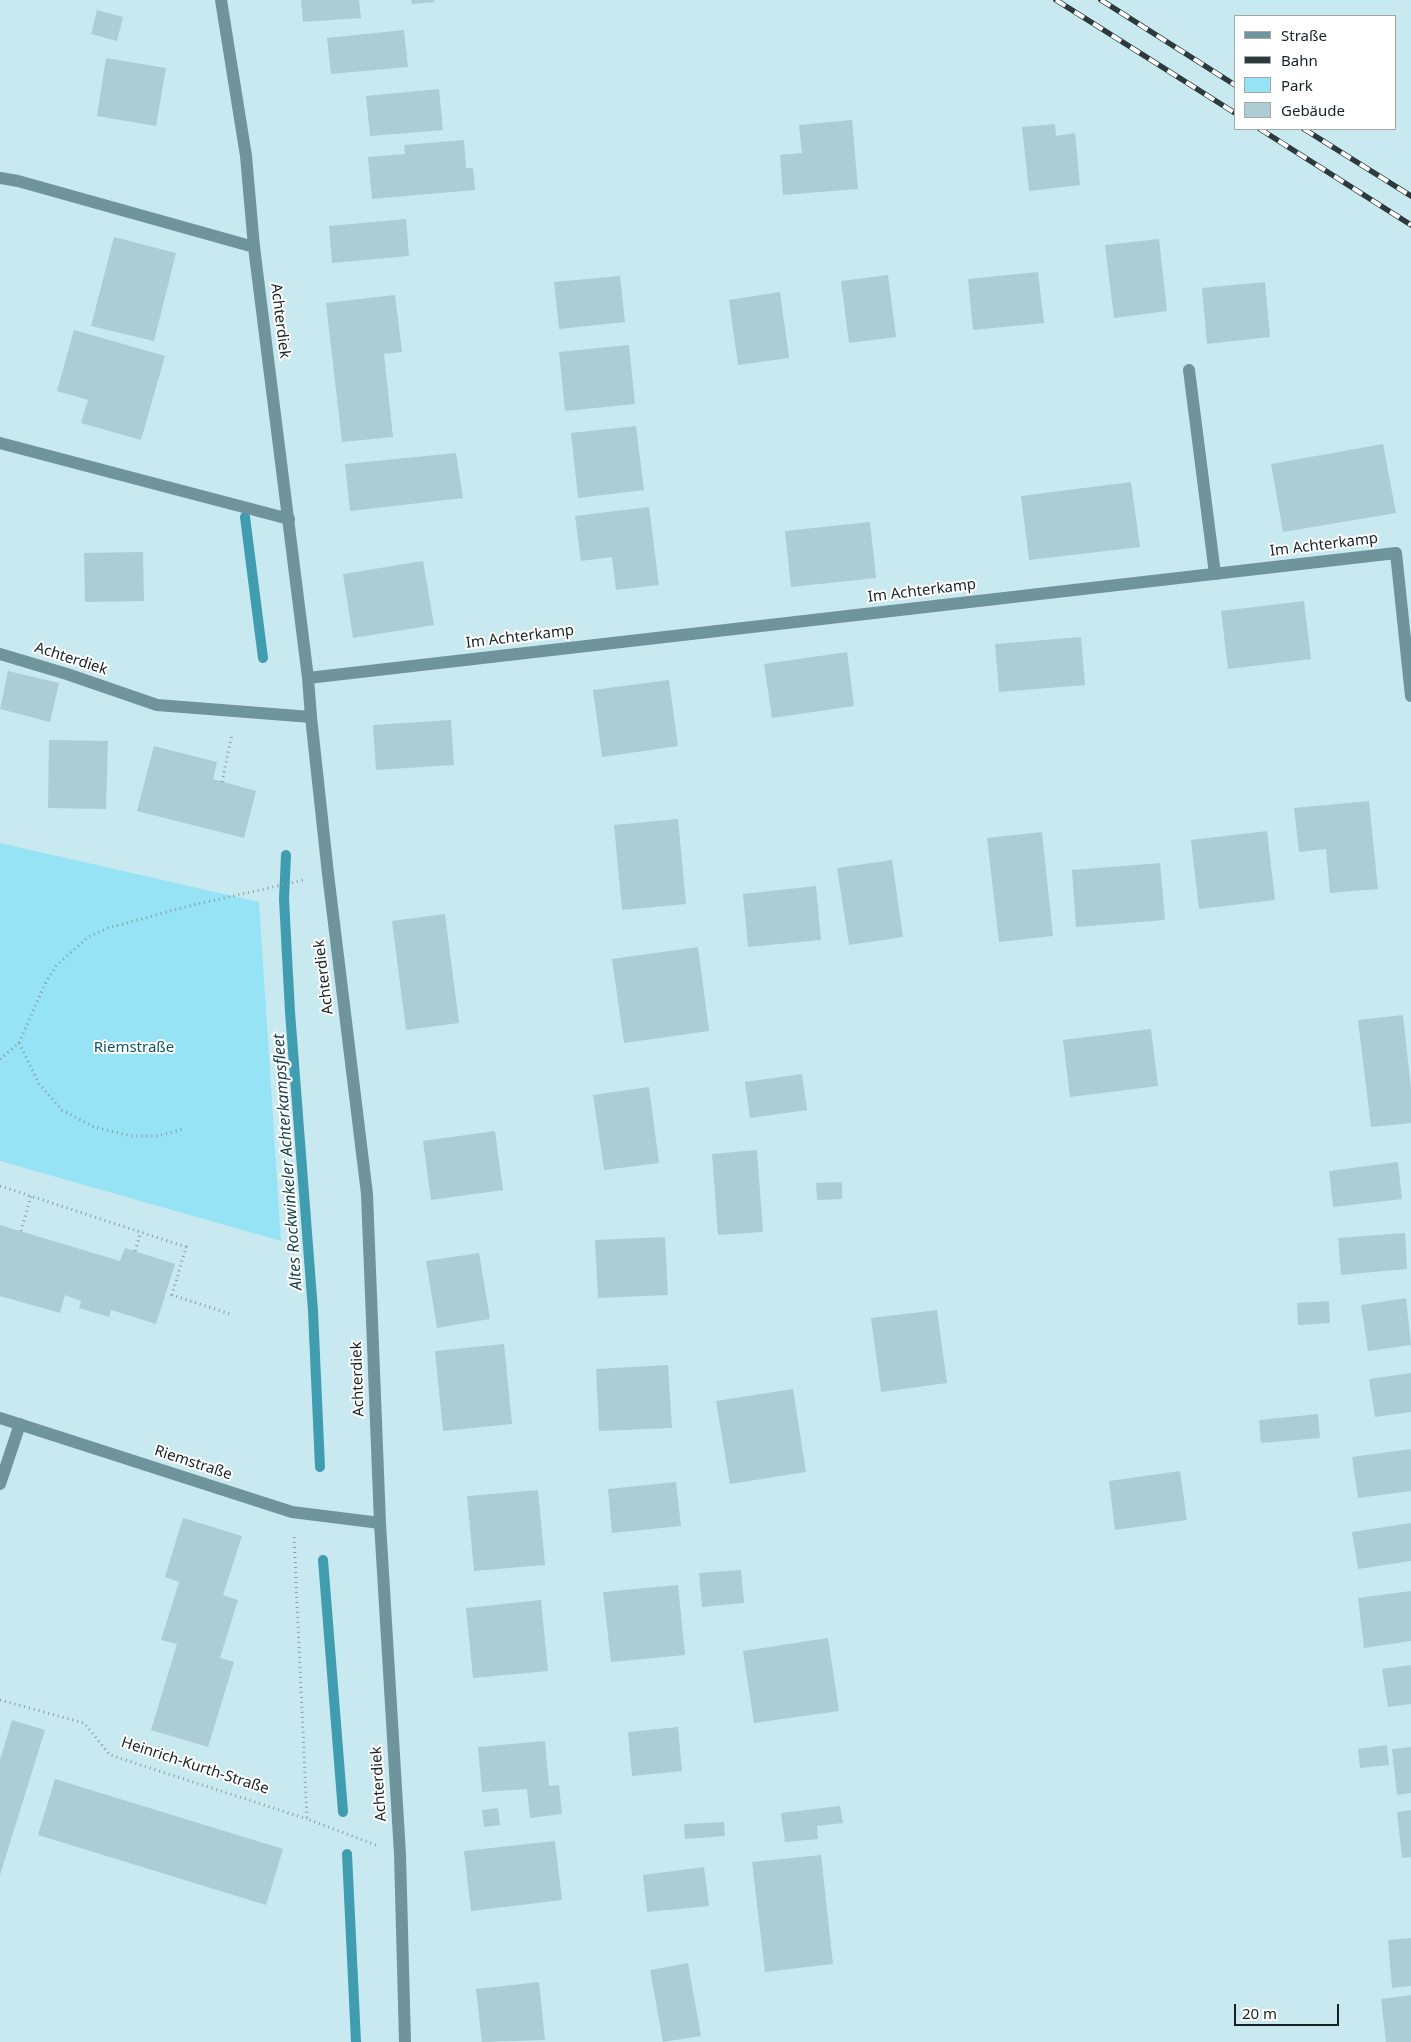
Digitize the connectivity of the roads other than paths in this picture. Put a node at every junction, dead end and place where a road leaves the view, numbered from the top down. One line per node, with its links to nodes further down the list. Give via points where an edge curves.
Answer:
1 (220, 0): 3 (street, Achterdiek, via 246,156)
2 (0, 178): 3 (street)
3 (254, 247): 6 (street, Achterdiek)
4 (1189, 370): 7 (street)
5 (0, 443): 6 (street)
6 (289, 519): 9 (street, Achterdiek)
7 (1215, 574): 9 (street, Im Achterkamp); 10 (street, Im Achterkamp, via 1396,553)
8 (0, 654): 11 (street, Achterdiek, via 157,705)
9 (308, 678): 11 (street, Achterdiek)
10 (1411, 696)
11 (311, 717): 15 (street, Achterdiek, via 367,1194)
12 (0, 1418): 13 (street, Riemstraße)
13 (20, 1424): 14 (street); 15 (street, Riemstraße, via 292,1512)
14 (0, 1484)
15 (380, 1523): 16 (street, Achterdiek, via 400,1854)
16 (405, 2042)

